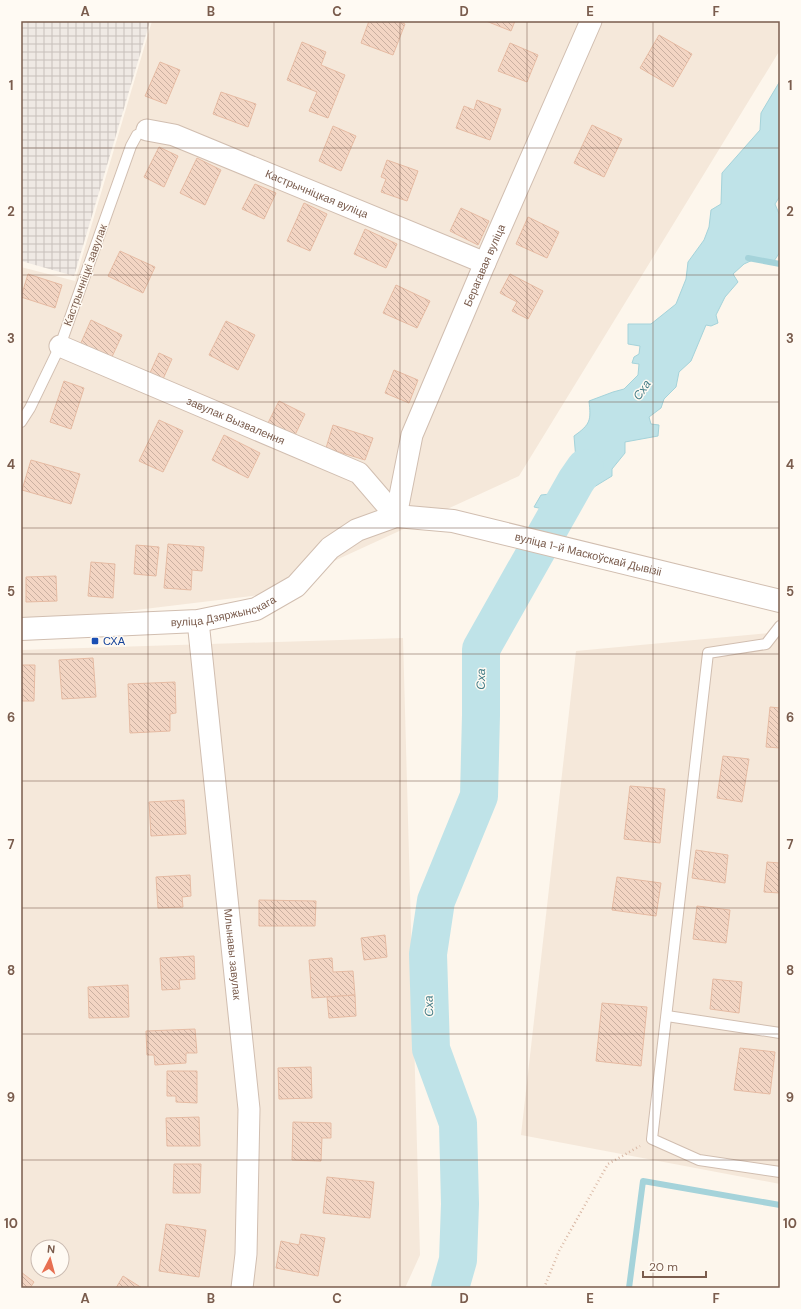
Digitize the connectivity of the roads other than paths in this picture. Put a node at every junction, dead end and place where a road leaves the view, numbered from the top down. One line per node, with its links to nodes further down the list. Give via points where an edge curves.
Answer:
1 (591, 21): 3 (street, Берагавая вуліца)
2 (147, 130): 3 (street, Кастрычніцкая вуліца, via 174,135); 4 (lane, Кастрычніцкі завулак, via 136,135 131,146)
3 (485, 263): 6 (street, Берагавая вуліца, via 412,435)
4 (60, 346): 5 (lane, Кастрычніцкі завулак); 6 (street, завулак Вызвалення, via 359,473)
5 (21, 422)
6 (396, 516): 7 (street, вуліца 1-й Маскоўскай Дывізіі, via 453,521); 8 (street, вуліца Дзяржынскага, via 356,530 330,548 296,586 256,609)
7 (780, 601)
8 (198, 621): 10 (street, вуліца Дзяржынскага); 14 (street, Млынавы завулак, via 249,1109 246,1254)
9 (780, 626): 11 (lane, via 766,644 708,652)
10 (21, 630)
11 (666, 1016): 12 (lane); 13 (lane, via 652,1139 700,1160)
12 (780, 1033)
13 (780, 1172)
14 (242, 1288)

